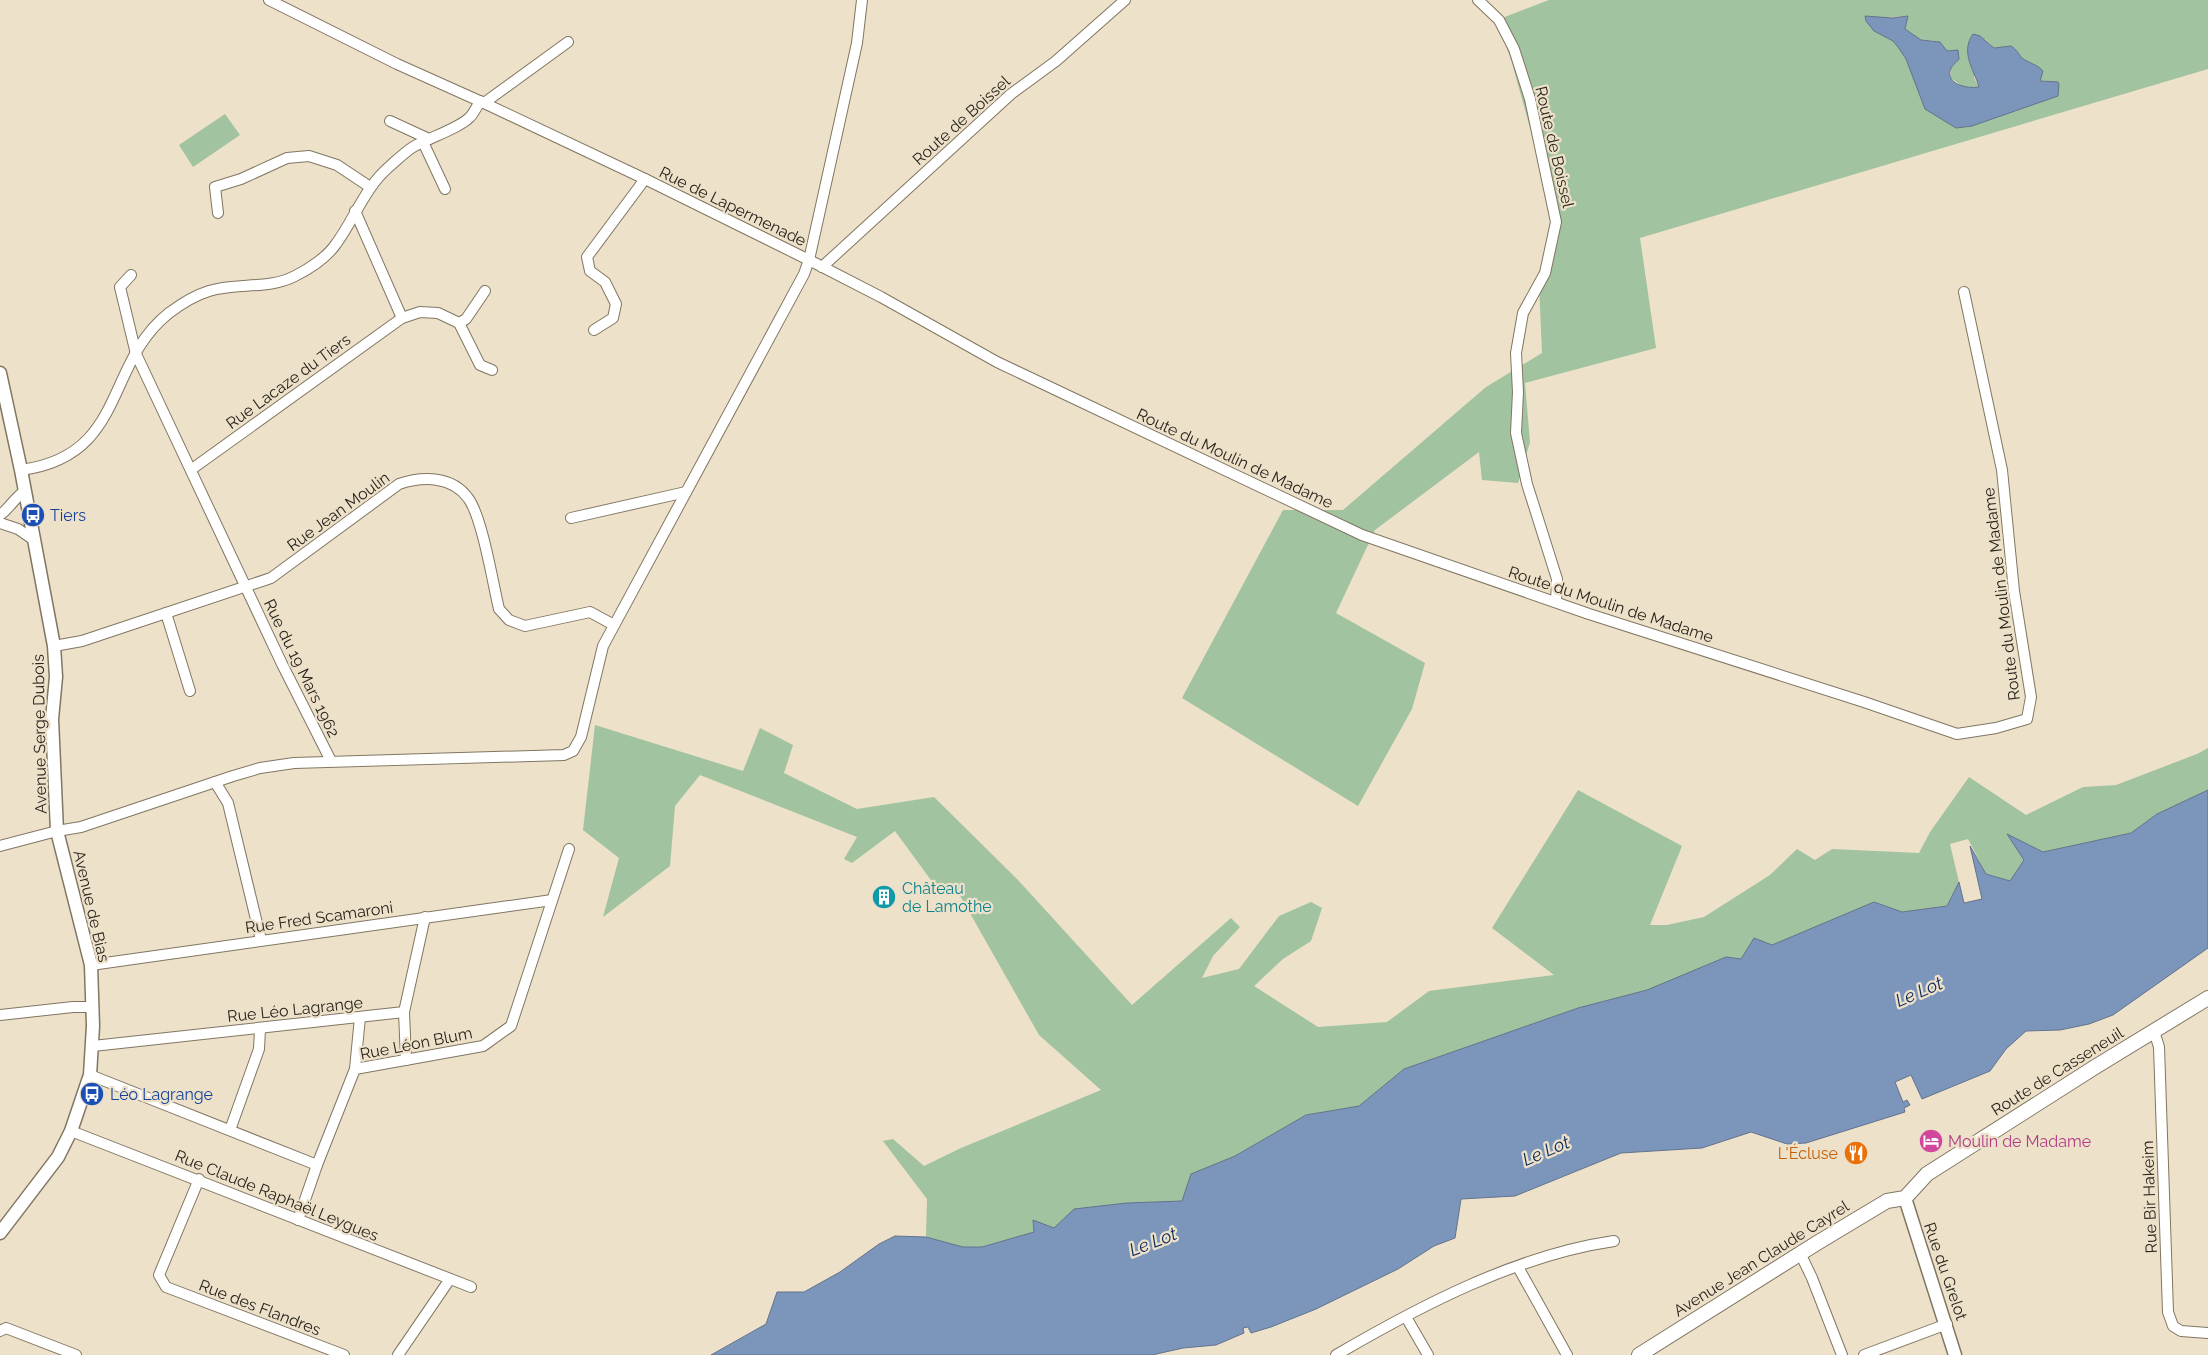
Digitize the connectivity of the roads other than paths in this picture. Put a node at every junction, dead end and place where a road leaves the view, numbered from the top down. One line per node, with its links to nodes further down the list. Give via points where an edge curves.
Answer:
1 (269, 0): 6 (street, Rue de Lapermenade, via 396,64)
2 (862, 0): 14 (street, Rue de Lapermenade, via 857,43)
3 (1125, 0): 15 (street, Route de Boissel, via 1056,61 1010,94)
4 (1478, 0): 34 (street, Route de Boissel, via 1499,20 1514,49 1530,99 1556,222 1545,273 1524,313 1516,352 1516,432 1527,484 1557,579)
5 (568, 42): 6 (street)
6 (482, 102): 8 (street, via 470,118); 9 (street, Rue de Lapermenade)
7 (390, 121): 8 (street)
8 (426, 141): 10 (street, via 388,167); 11 (street)
9 (645, 179): 14 (street, Rue de Lapermenade); 21 (street, via 587,257 590,270 605,282 616,304 613,318)
10 (370, 187): 12 (street); 13 (street, via 337,164 309,156 287,158 215,187)
11 (446, 189)
12 (356, 212): 19 (street); 22 (street, via 336,245 314,264 274,284 210,290 189,300 151,330)
13 (218, 213)
14 (809, 260): 15 (street, Route du Moulin de Madame); 28 (street, via 800,283)
15 (822, 267): 34 (street, Route du Moulin de Madame, via 997,362 1362,535)
16 (131, 275): 22 (street, via 120,287)
17 (484, 291): 20 (street, via 466,319)
18 (1964, 292): 34 (street, Route du Moulin de Madame, via 2002,470 2014,591 2031,697 2026,719 1996,728 1956,734)
19 (402, 318): 20 (street, via 420,312 438,313); 25 (street, Rue Lacaze du Tiers)
20 (459, 323): 23 (street, via 480,365)
21 (594, 330)
22 (136, 354): 25 (street); 26 (street, via 110,410 86,442 54,463)
23 (492, 370)
24 (0, 373): 26 (street, Avenue Serge Dubois)
25 (192, 469): 33 (street)
26 (21, 470): 27 (street, Avenue Serge Dubois)
27 (25, 491): 29 (street); 32 (street, Avenue Serge Dubois)
28 (686, 492): 30 (street); 36 (street)
29 (0, 515)
30 (571, 518)
31 (0, 523): 32 (street, via 18,529)
32 (34, 540): 37 (street, Avenue Serge Dubois)
33 (246, 588): 35 (street, Rue Jean Moulin); 36 (street, Rue Jean Moulin, via 271,578 399,484 416,478 455,485 469,498 476,513 499,609 509,620 525,626 590,612); 39 (street, Rue du 19 Mars 1962)
34 (1556, 602)
35 (166, 613): 37 (street, Rue Jean Moulin, via 82,641); 38 (street)
36 (614, 624): 39 (street, via 603,646 581,737 573,751 564,755)
37 (54, 646): 41 (street, Avenue Serge Dubois, via 56,678 52,719)
38 (190, 691)
39 (331, 761): 40 (street, via 260,768)
40 (215, 782): 41 (street, via 81,827); 46 (street, via 228,804)
41 (57, 831): 42 (street); 47 (street, Avenue de Bias)
42 (0, 846)
43 (569, 849): 44 (street, Rue Léon Blum)
44 (552, 900): 45 (street, Rue Fred Scamaroni); 56 (street, Rue Léon Blum, via 511,1026 483,1046)
45 (426, 917): 46 (street, Rue Fred Scamaroni); 50 (street)
46 (261, 940): 47 (street, Rue Fred Scamaroni)
47 (91, 965): 49 (street, Avenue de Bias)
48 (2208, 998): 54 (main road, Route de Casseneuil)
49 (93, 1008): 51 (street); 55 (street, Avenue de Bias)
50 (404, 1012): 52 (street, Rue Léo Lagrange); 56 (street)
51 (0, 1015)
52 (360, 1017): 53 (street, Rue Léo Lagrange); 57 (street)
53 (260, 1029): 55 (street, Rue Léo Lagrange); 60 (street, via 260,1050)
54 (2154, 1031): 63 (main road, Route de Casseneuil, via 1927,1174); 74 (street, Rue Bir Hakeim, via 2158,1047 2168,1312 2173,1326 2181,1331)
55 (93, 1046): 58 (street, Avenue de Bias)
56 (406, 1060): 57 (street, Rue Léon Blum)
57 (355, 1069): 61 (street, Rue Léon Blum)
58 (90, 1074): 59 (street, Avenue de Bias); 60 (street)
59 (71, 1130): 62 (street, Rue Claude Raphaël Leygues); 65 (street, Avenue de Bias, via 58,1157)
60 (230, 1130): 61 (street)
61 (317, 1165): 64 (street, Rue Léon Blum)
62 (199, 1180): 64 (street, Rue Claude Raphaël Leygues); 76 (street, Rue des Flandres, via 159,1275 166,1286)
63 (1905, 1198): 67 (main road, Avenue Jean Claude Cayrel, via 1887,1202); 72 (street, Rue du Grelot)
64 (298, 1220): 69 (street, Rue Claude Raphaël Leygues)
65 (0, 1233)
66 (1614, 1241): 68 (street, via 1581,1246)
67 (1800, 1253): 81 (main road, Avenue Jean Claude Cayrel); 82 (street)
68 (1518, 1267): 71 (street, via 1480,1280); 80 (street)
69 (450, 1279): 70 (street, Rue Claude Raphaël Leygues); 77 (street)
70 (471, 1287)
71 (1406, 1317): 78 (street); 79 (street)
72 (1947, 1324): 83 (street); 84 (street, Rue du Grelot)
73 (0, 1331): 75 (street, via 6,1328)
74 (2208, 1333)
75 (76, 1355)
76 (344, 1355)
77 (398, 1355)
78 (1336, 1355)
79 (1428, 1355)
80 (1567, 1355)
81 (1639, 1355)
82 (1842, 1355)
83 (1864, 1355)
84 (1956, 1355)

